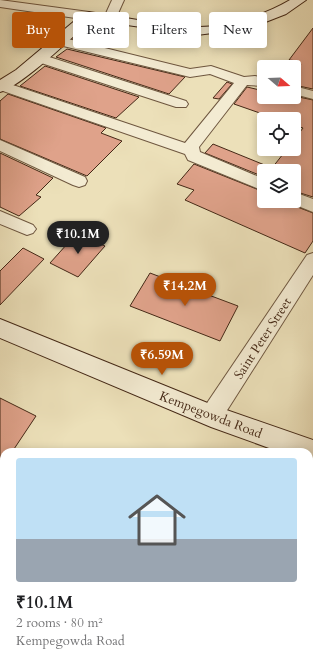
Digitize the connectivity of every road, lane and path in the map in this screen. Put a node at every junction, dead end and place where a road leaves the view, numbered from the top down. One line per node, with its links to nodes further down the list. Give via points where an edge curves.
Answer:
1 (118, 0): 6 (street)
2 (299, 0): 7 (street, via 258,20 228,27 197,31)
3 (0, 3): 4 (street)
4 (46, 5): 5 (street)
5 (73, 12)
6 (113, 12)
7 (129, 22)
8 (73, 30): 9 (street)
9 (65, 37)
10 (65, 42): 14 (street, via 190,74 211,70)
11 (52, 48): 12 (street)
12 (40, 58): 15 (street); 18 (street)
13 (257, 80): 14 (street)
14 (242, 81): 20 (street, via 191,146)
15 (1, 87): 20 (street)
16 (301, 92): 17 (street)
17 (313, 95)
18 (181, 104)
19 (0, 145): 21 (street)
20 (191, 151): 22 (street, via 194,156)
21 (79, 181)
22 (257, 182)
23 (301, 201): 24 (street)
24 (313, 206)
25 (0, 217): 26 (street)
26 (27, 229)
27 (313, 260): 29 (street, Saint Peter Street)
28 (0, 328): 29 (street, Kempegowda Road)
29 (212, 416): 30 (street, Kempegowda Road)
30 (302, 448)

